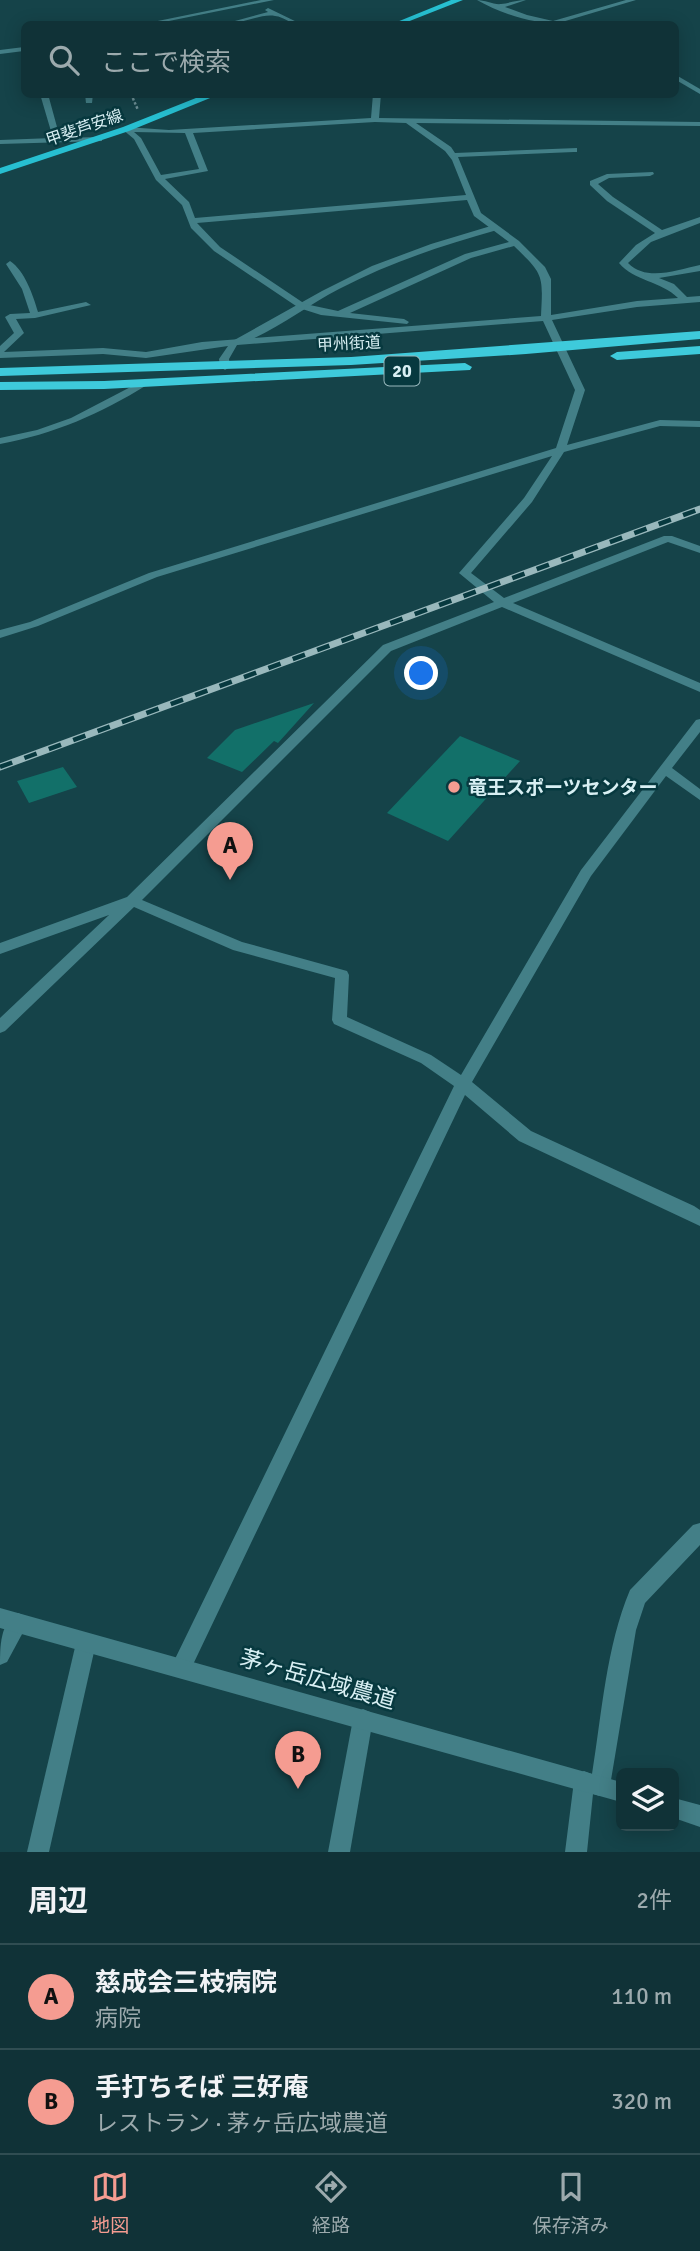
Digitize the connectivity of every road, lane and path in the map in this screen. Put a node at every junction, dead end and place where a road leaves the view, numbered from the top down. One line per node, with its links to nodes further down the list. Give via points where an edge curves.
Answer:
1 (271, 0): 6 (street)
2 (459, 0): 14 (main road)
3 (480, 0): 7 (street)
4 (523, 0): 7 (street)
5 (633, 0): 16 (street)
6 (257, 4): 8 (street); 9 (street)
7 (498, 7): 15 (street)
8 (274, 13): 12 (street); 13 (street)
9 (193, 16): 10 (street); 11 (street)
10 (164, 21)
11 (202, 21)
12 (240, 21)
13 (291, 21)
14 (404, 21)
15 (546, 21)
16 (566, 21)
17 (21, 49): 18 (street)
18 (0, 52)
19 (679, 79): 20 (street)
20 (700, 92)
21 (45, 98): 30 (street)
22 (206, 98): 27 (main road, 甲斐芦安線)
23 (377, 98): 25 (street)
24 (406, 118): 25 (street); 26 (street); 33 (street)
25 (375, 120): 28 (street)
26 (700, 124)
27 (126, 129): 28 (street); 29 (main road, 甲斐芦安線); 36 (street)
28 (188, 131): 36 (street, via 204,171)
29 (99, 139): 30 (street); 34 (main road, 甲斐芦安線)
30 (57, 140): 31 (street)
31 (0, 142)
32 (574, 150): 33 (street)
33 (453, 155): 37 (street)
34 (0, 171)
35 (650, 174): 41 (street, via 607,176 593,183)
36 (159, 178): 39 (street, via 186,204)
37 (471, 197): 39 (street); 40 (street, via 477,214)
38 (700, 220): 41 (street)
39 (193, 222): 49 (street, via 217,249)
40 (494, 228): 42 (street); 49 (street, via 377,266)
41 (661, 233): 45 (street, via 623,263)
42 (516, 243): 50 (street, via 468,256); 52 (street, via 547,279)
43 (10, 264): 51 (street)
44 (700, 268): 45 (street)
45 (650, 277): 46 (street, via 671,286)
46 (684, 299): 47 (street); 52 (street)
47 (700, 299)
48 (86, 305): 51 (street)
49 (302, 306): 50 (street); 55 (street)
50 (340, 314): 53 (street)
51 (35, 315): 57 (street, via 10,317 19,333)
52 (546, 318): 53 (street); 58 (street)
53 (436, 326): 55 (street)
54 (700, 335): 58 (highway, 甲州街道 / 20)
55 (234, 343): 57 (street, via 146,355); 60 (street, via 227,351)
56 (700, 350): 58 (highway, 甲州街道 / 20)
57 (0, 353)
58 (564, 354): 60 (highway, 甲州街道 / 20); 63 (highway, 甲州街道 / 20, via 356,375); 69 (street, via 580,390)
59 (0, 365): 61 (highway, 20, via 110,364)
60 (225, 367): 61 (highway, 甲州街道 / 20)
61 (158, 369): 62 (highway, 甲州街道 / 20)
62 (0, 372)
63 (144, 383): 64 (highway, 甲州街道 / 20); 68 (street, via 106,407 43,434)
64 (104, 385): 65 (highway, 甲州街道 / 20); 66 (highway, 甲州街道 / 20)
65 (0, 386)
66 (0, 395)
67 (700, 424): 69 (street, via 660,423)
68 (0, 441)
69 (560, 450): 71 (street, via 527,501 465,573); 72 (street, via 153,575)
70 (700, 550): 71 (street, via 668,538)
71 (503, 603): 73 (street); 77 (street, via 387,648)
72 (0, 634)
73 (700, 688)
74 (700, 723): 75 (street)
75 (665, 769): 76 (street); 80 (street, via 586,873)
76 (700, 796)
77 (132, 901): 78 (street); 79 (street); 80 (street, via 238,946 342,975 339,1020 395,1042)
78 (0, 949)
79 (0, 1027)
80 (463, 1084): 81 (street, via 525,1136); 86 (street)
81 (700, 1219)
82 (700, 1532): 88 (street, via 637,1597)
83 (9, 1621): 84 (street, 茅ヶ岳広域農道); 85 (street)
84 (86, 1643): 86 (street, 茅ヶ岳広域農道); 92 (street)
85 (0, 1655)
86 (181, 1668): 87 (street, 茅ヶ岳広域農道)
87 (363, 1719): 88 (street, 茅ヶ岳広域農道); 93 (street)
88 (592, 1783): 89 (street, 茅ヶ岳広域農道); 94 (street)
89 (616, 1790)
90 (679, 1810): 91 (street)
91 (700, 1816)
92 (38, 1852)
93 (339, 1852)
94 (576, 1852)

